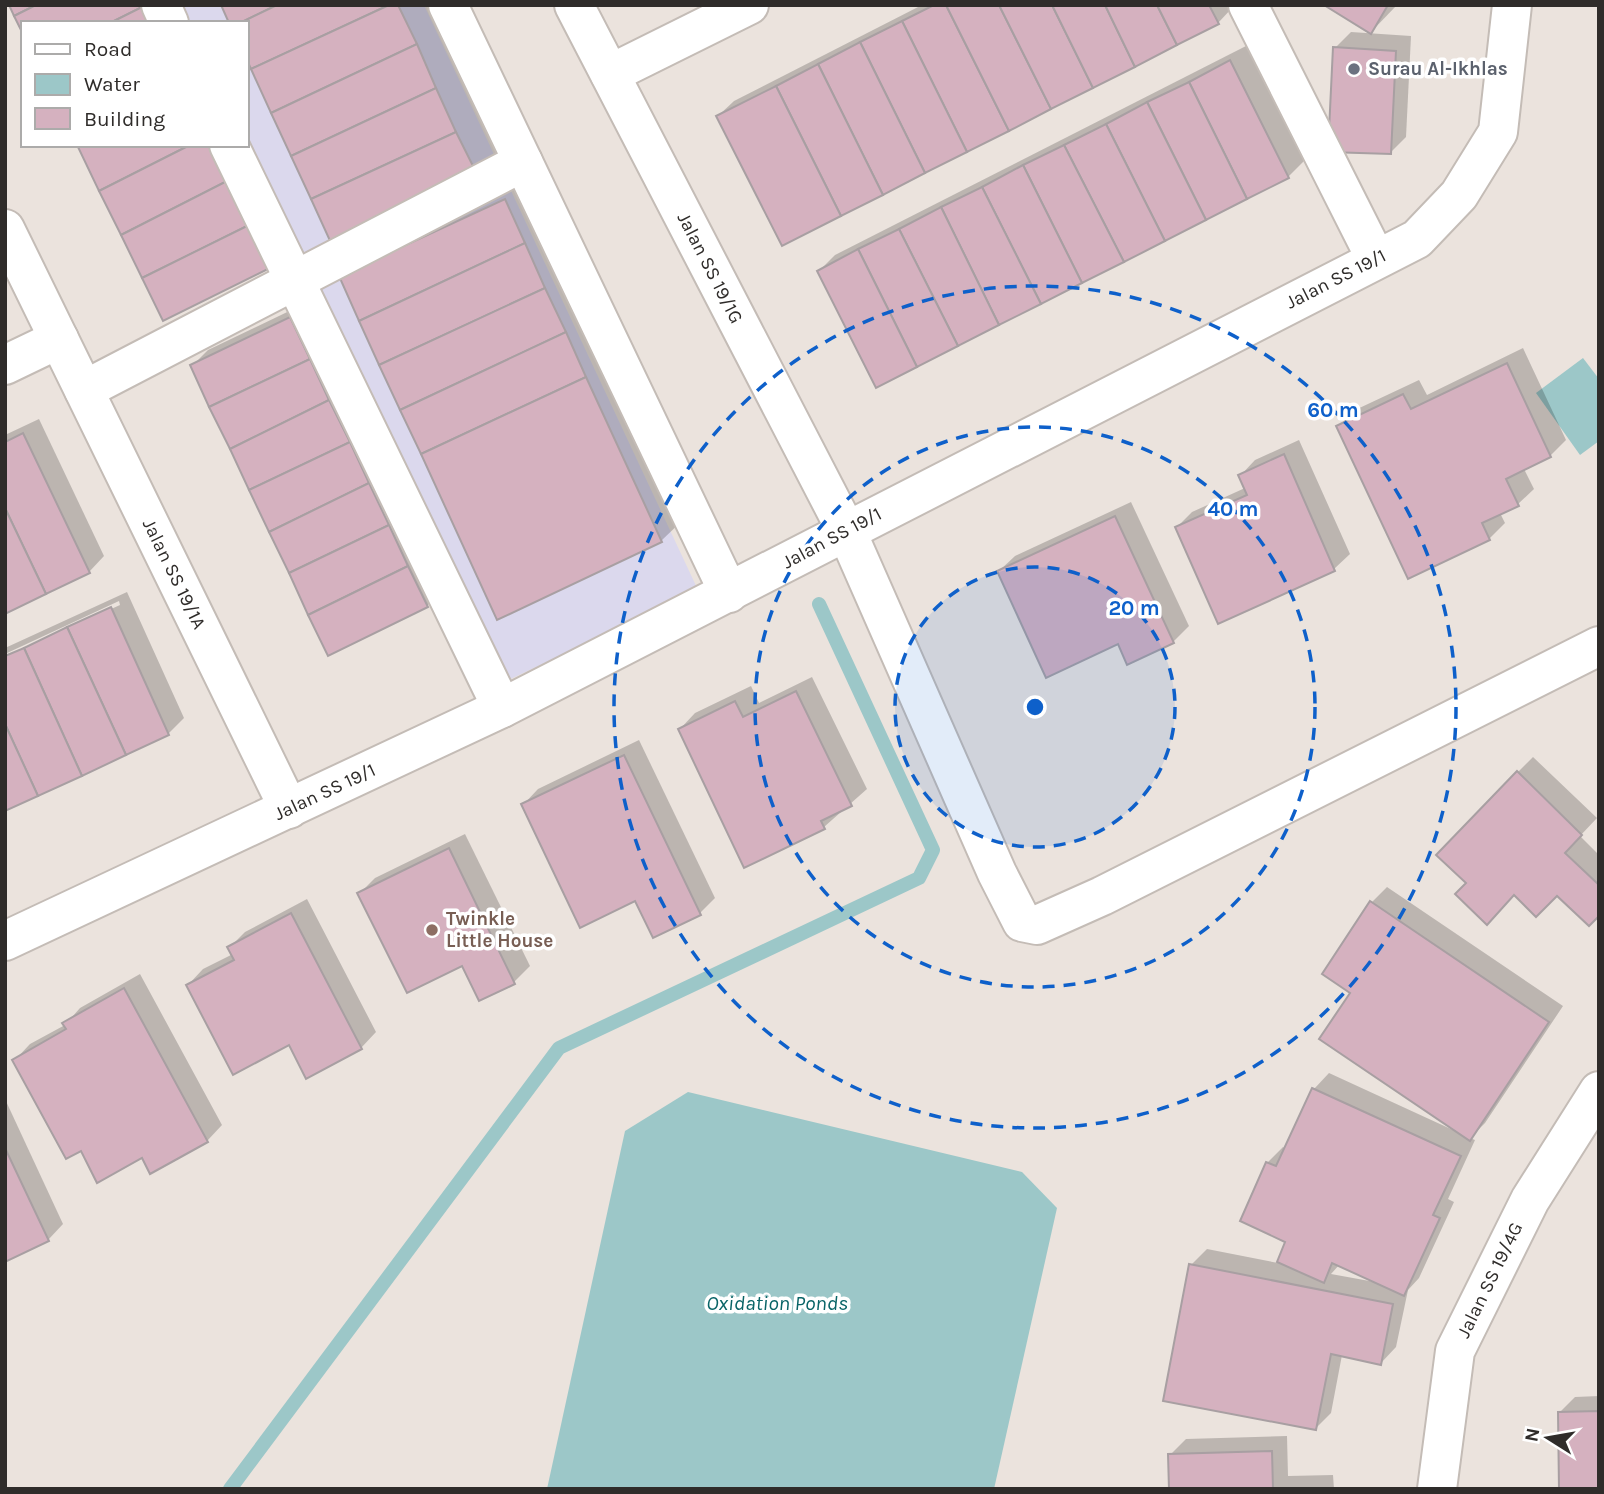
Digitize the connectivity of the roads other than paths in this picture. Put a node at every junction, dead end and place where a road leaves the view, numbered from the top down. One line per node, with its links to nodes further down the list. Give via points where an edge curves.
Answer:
1 (161, 5): 7 (street)
2 (448, 5): 10 (street)
3 (574, 5): 8 (street, Jalan SS 19/1G)
4 (749, 5): 8 (street)
5 (1248, 5): 12 (street)
6 (1512, 5): 12 (street, Jalan SS 19/1, via 1498,132 1459,195 1417,239)
7 (168, 21)
8 (610, 74): 17 (street, Jalan SS 19/1G)
9 (230, 147): 13 (street)
10 (523, 162): 13 (street); 18 (street)
11 (5, 229): 14 (street, Jalan SS 19/1A)
12 (1376, 259): 17 (street, Jalan SS 19/1)
13 (295, 281): 16 (street); 20 (street)
14 (59, 339): 15 (street); 16 (street, Jalan SS 19/1A)
15 (5, 365)
16 (84, 390): 21 (street, Jalan SS 19/1A)
17 (846, 530): 18 (street, Jalan SS 19/1); 19 (street, Jalan SS 19/1G, via 997,873 1022,922 1029,924 1037,925 1102,896)
18 (729, 593): 20 (street, Jalan SS 19/1)
19 (1599, 646)
20 (502, 708): 21 (street, Jalan SS 19/1)
21 (289, 809): 22 (street, Jalan SS 19/1)
22 (5, 941)
23 (1599, 1091): 24 (street, Jalan SS 19/4G, via 1530,1200 1455,1351)
24 (1437, 1489)

